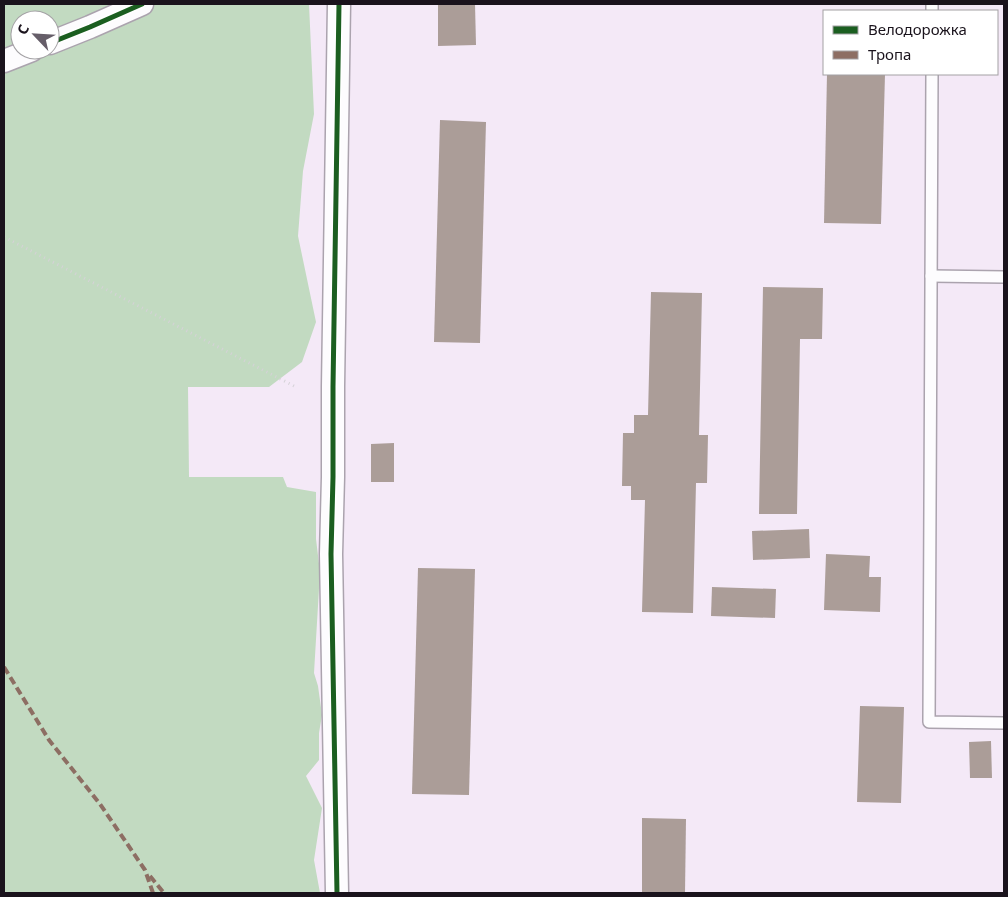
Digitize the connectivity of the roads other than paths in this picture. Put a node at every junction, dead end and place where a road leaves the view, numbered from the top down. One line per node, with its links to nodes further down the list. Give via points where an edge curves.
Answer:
1 (142, 4): 3 (street)
2 (339, 4): 8 (street, via 331,554)
3 (60, 39)
4 (932, 75): 5 (lane)
5 (931, 276): 6 (lane); 7 (lane, via 930,722)
6 (1004, 277)
7 (1004, 723)
8 (337, 893)

